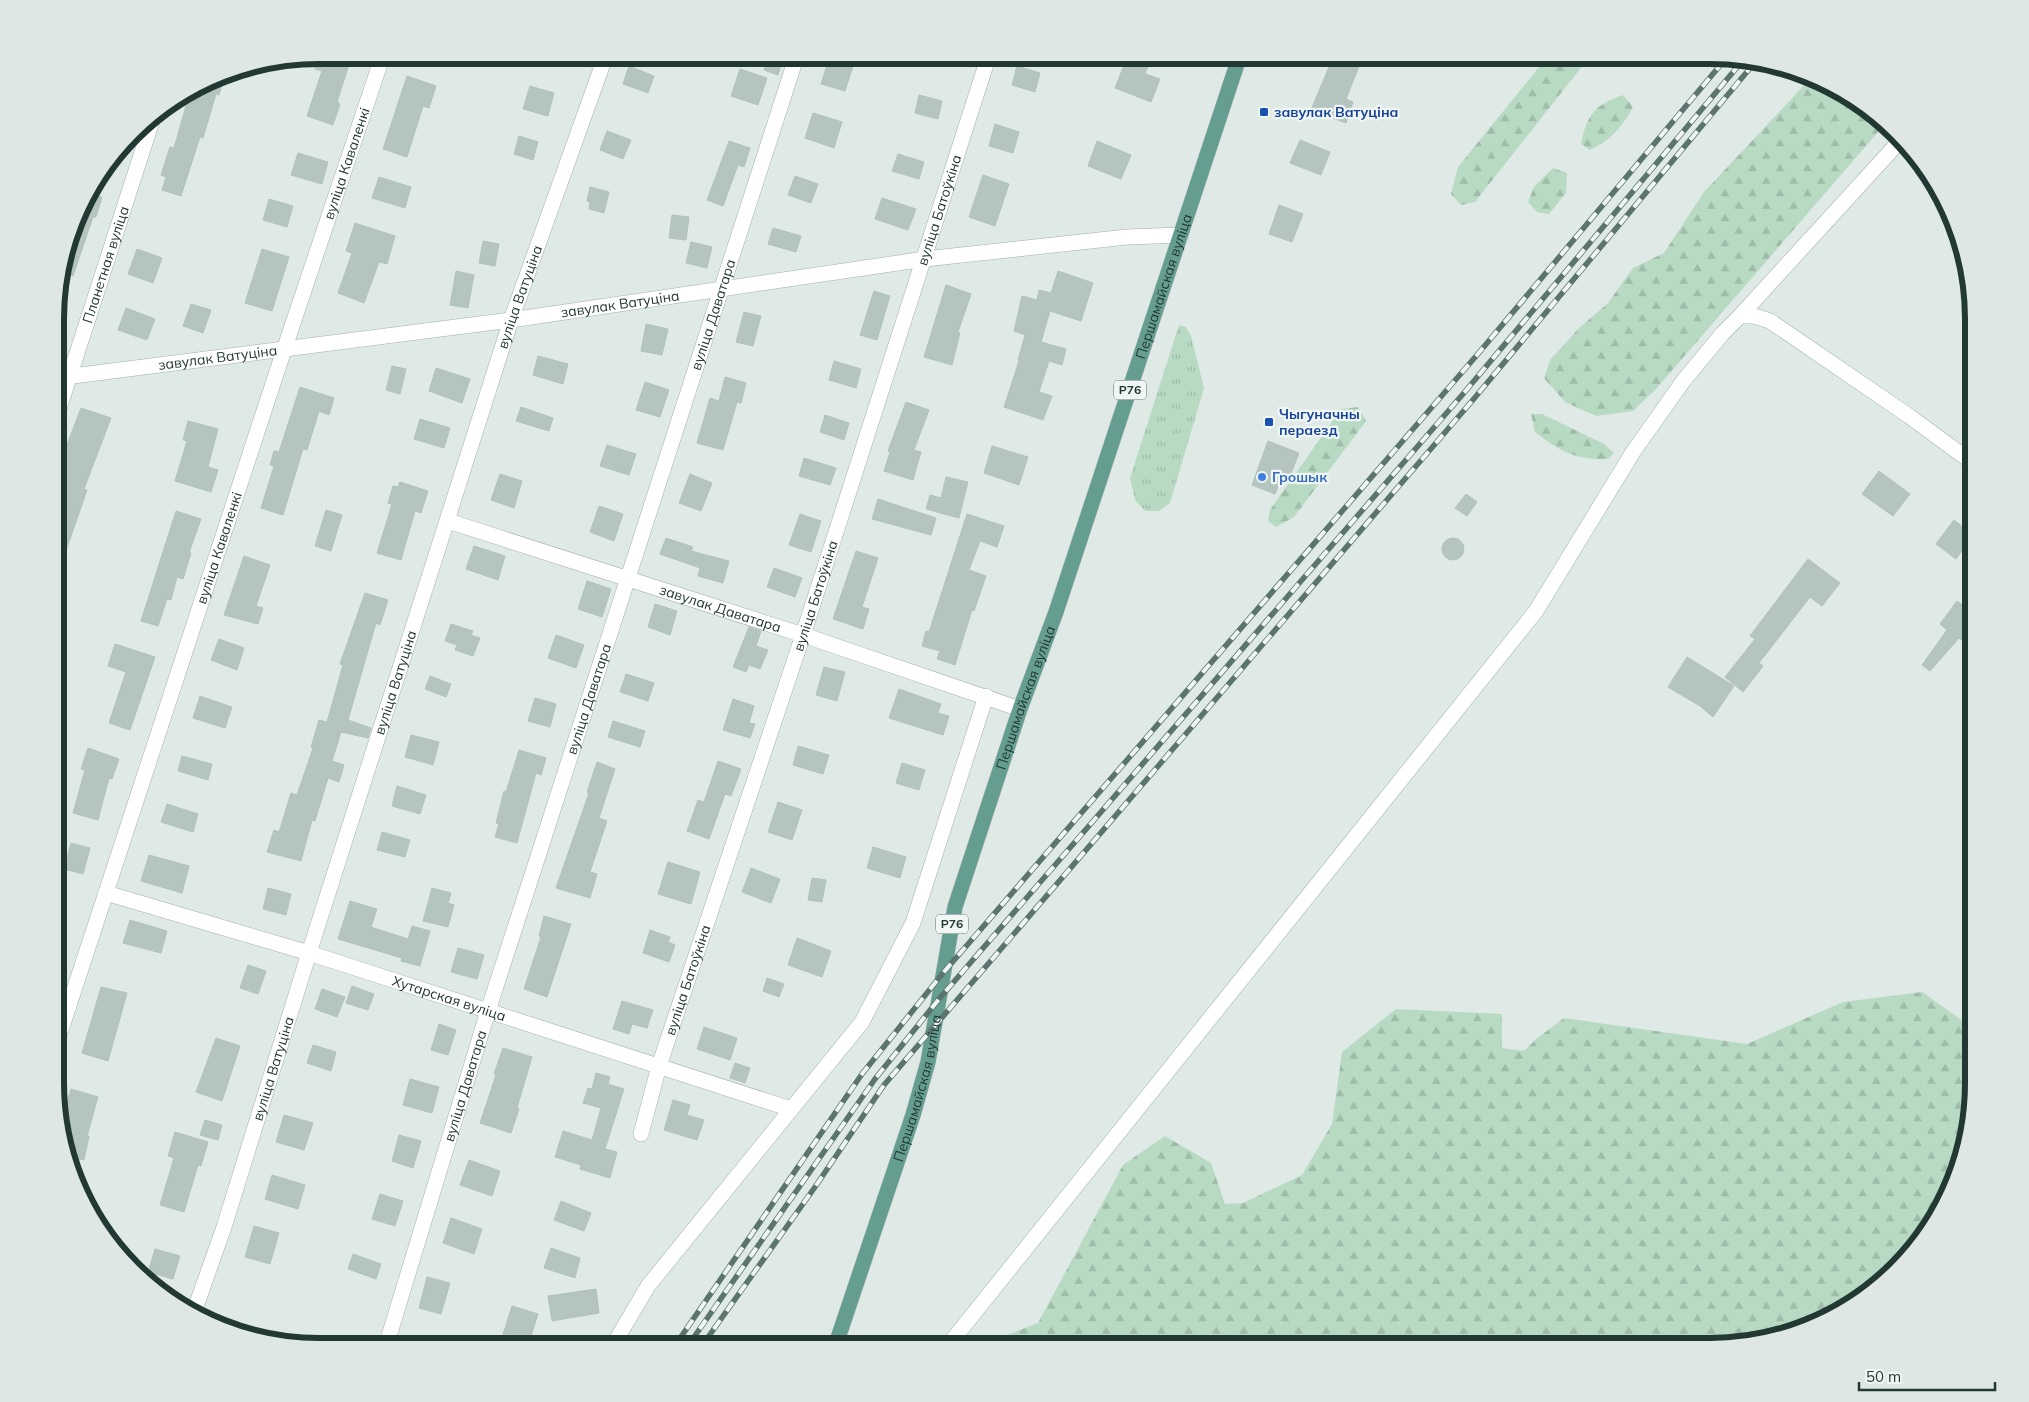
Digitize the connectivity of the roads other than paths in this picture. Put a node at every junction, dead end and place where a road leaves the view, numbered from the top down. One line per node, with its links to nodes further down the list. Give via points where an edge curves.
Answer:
1 (380, 64): 13 (street, вуліца Каваленкі)
2 (603, 64): 12 (street, вуліца Ватуціна)
3 (794, 64): 10 (street, вуліца Даватара)
4 (986, 64): 9 (street, вуліца Батоўкіна)
5 (1237, 64): 8 (main road, Першамайская вуліца / Р76)
6 (149, 128): 14 (street, Планетная вуліца)
7 (1897, 145): 11 (street)
8 (1182, 235): 9 (street, завулак Ватуціна, via 1127,236); 21 (main road, Першамайская вуліца / Р76, via 1056,612)
9 (925, 259): 10 (street, завулак Ватуціна); 19 (street, вуліца Батоўкіна)
10 (720, 289): 12 (street, завулак Ватуціна); 18 (street, вуліца Даватара)
11 (1740, 316): 16 (street, via 1770,321); 33 (street, via 1684,380 1633,452 1536,611)
12 (511, 320): 13 (street, завулак Ватуціна); 17 (street, вуліца Ватуціна)
13 (284, 350): 15 (street, завулак Ватуціна); 22 (street, вуліца Каваленкі)
14 (64, 375)
15 (64, 378)
16 (1965, 458)
17 (448, 521): 18 (street, завулак Даватара); 23 (street, вуліца Ватуціна)
18 (627, 579): 19 (street, завулак Даватара); 24 (street, вуліца Даватара)
19 (803, 635): 20 (street, завулак Даватара); 26 (street, вуліца Батоўкіна)
20 (986, 696): 21 (street, завулак Даватара); 27 (street, via 913,923 862,1022)
21 (1020, 709): 32 (main road, Першамайская вуліца / Р76, via 956,907 930,1053 913,1115)
22 (106, 893): 23 (street, Хутарская вуліца); 25 (street, вуліца Каваленкі)
23 (308, 953): 24 (street, Хутарская вуліца); 29 (street, вуліца Ватуціна, via 224,1228)
24 (488, 1011): 26 (street, Хутарская вуліца); 30 (street, вуліца Даватара)
25 (64, 1021)
26 (659, 1066): 27 (street, Хутарская вуліца); 28 (street, вуліца Батоўкіна)
27 (791, 1109): 31 (street, via 648,1286)
28 (641, 1134)
29 (196, 1307)
30 (388, 1338)
31 (617, 1338)
32 (838, 1338)
33 (953, 1338)

